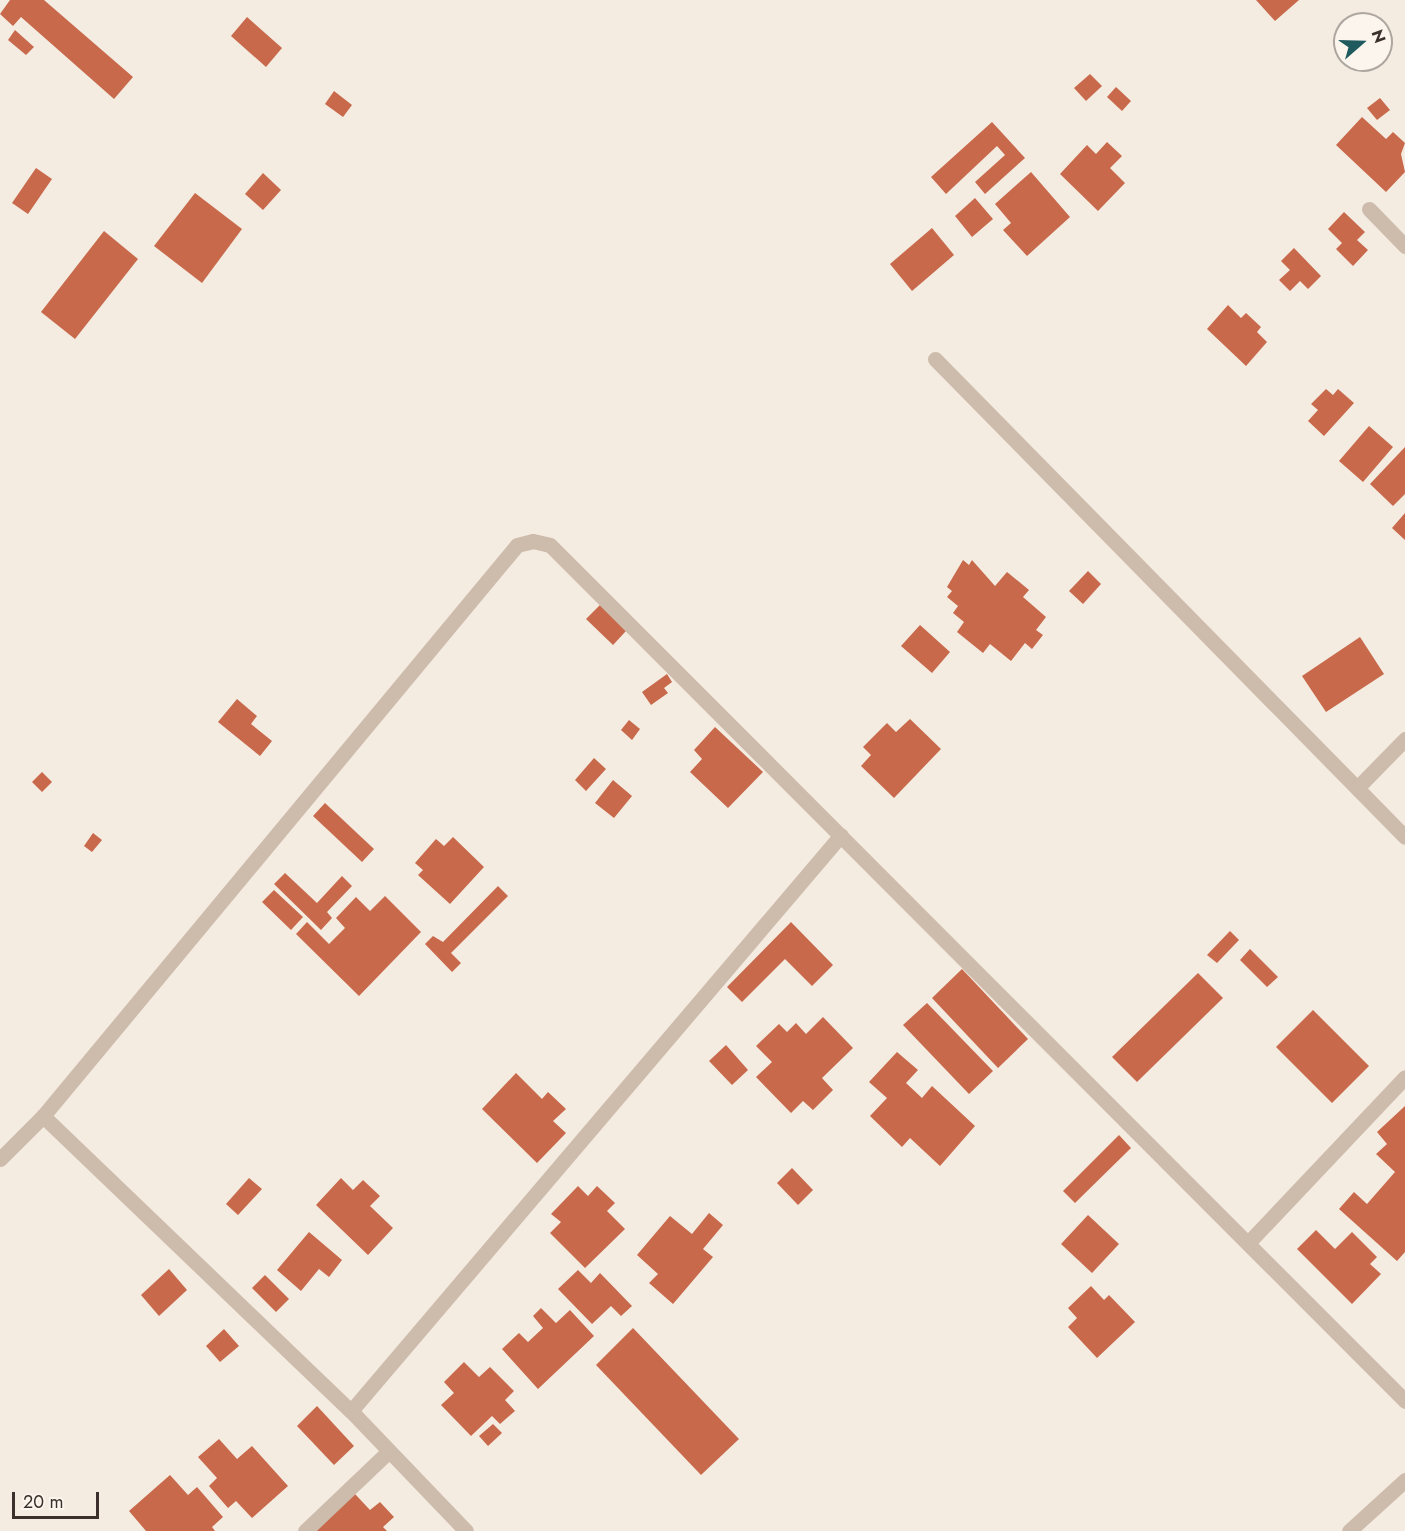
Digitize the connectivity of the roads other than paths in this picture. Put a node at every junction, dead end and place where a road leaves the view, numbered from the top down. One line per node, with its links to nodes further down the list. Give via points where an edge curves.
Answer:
1 (1369, 209): 2 (street)
2 (1405, 246)
3 (935, 359): 5 (street)
4 (1405, 739): 5 (street)
5 (1357, 788): 7 (street)
6 (841, 835): 9 (street, via 550,544 533,541 517,545); 11 (street); 13 (street)
7 (1405, 837)
8 (1405, 1077): 11 (street)
9 (44, 1116): 10 (street); 13 (street)
10 (0, 1159)
11 (1248, 1244): 12 (street)
12 (1405, 1401)
13 (351, 1411): 14 (street)
14 (389, 1451): 16 (street); 17 (street)
15 (1405, 1480): 18 (street)
16 (305, 1531)
17 (466, 1531)
18 (1348, 1531)

